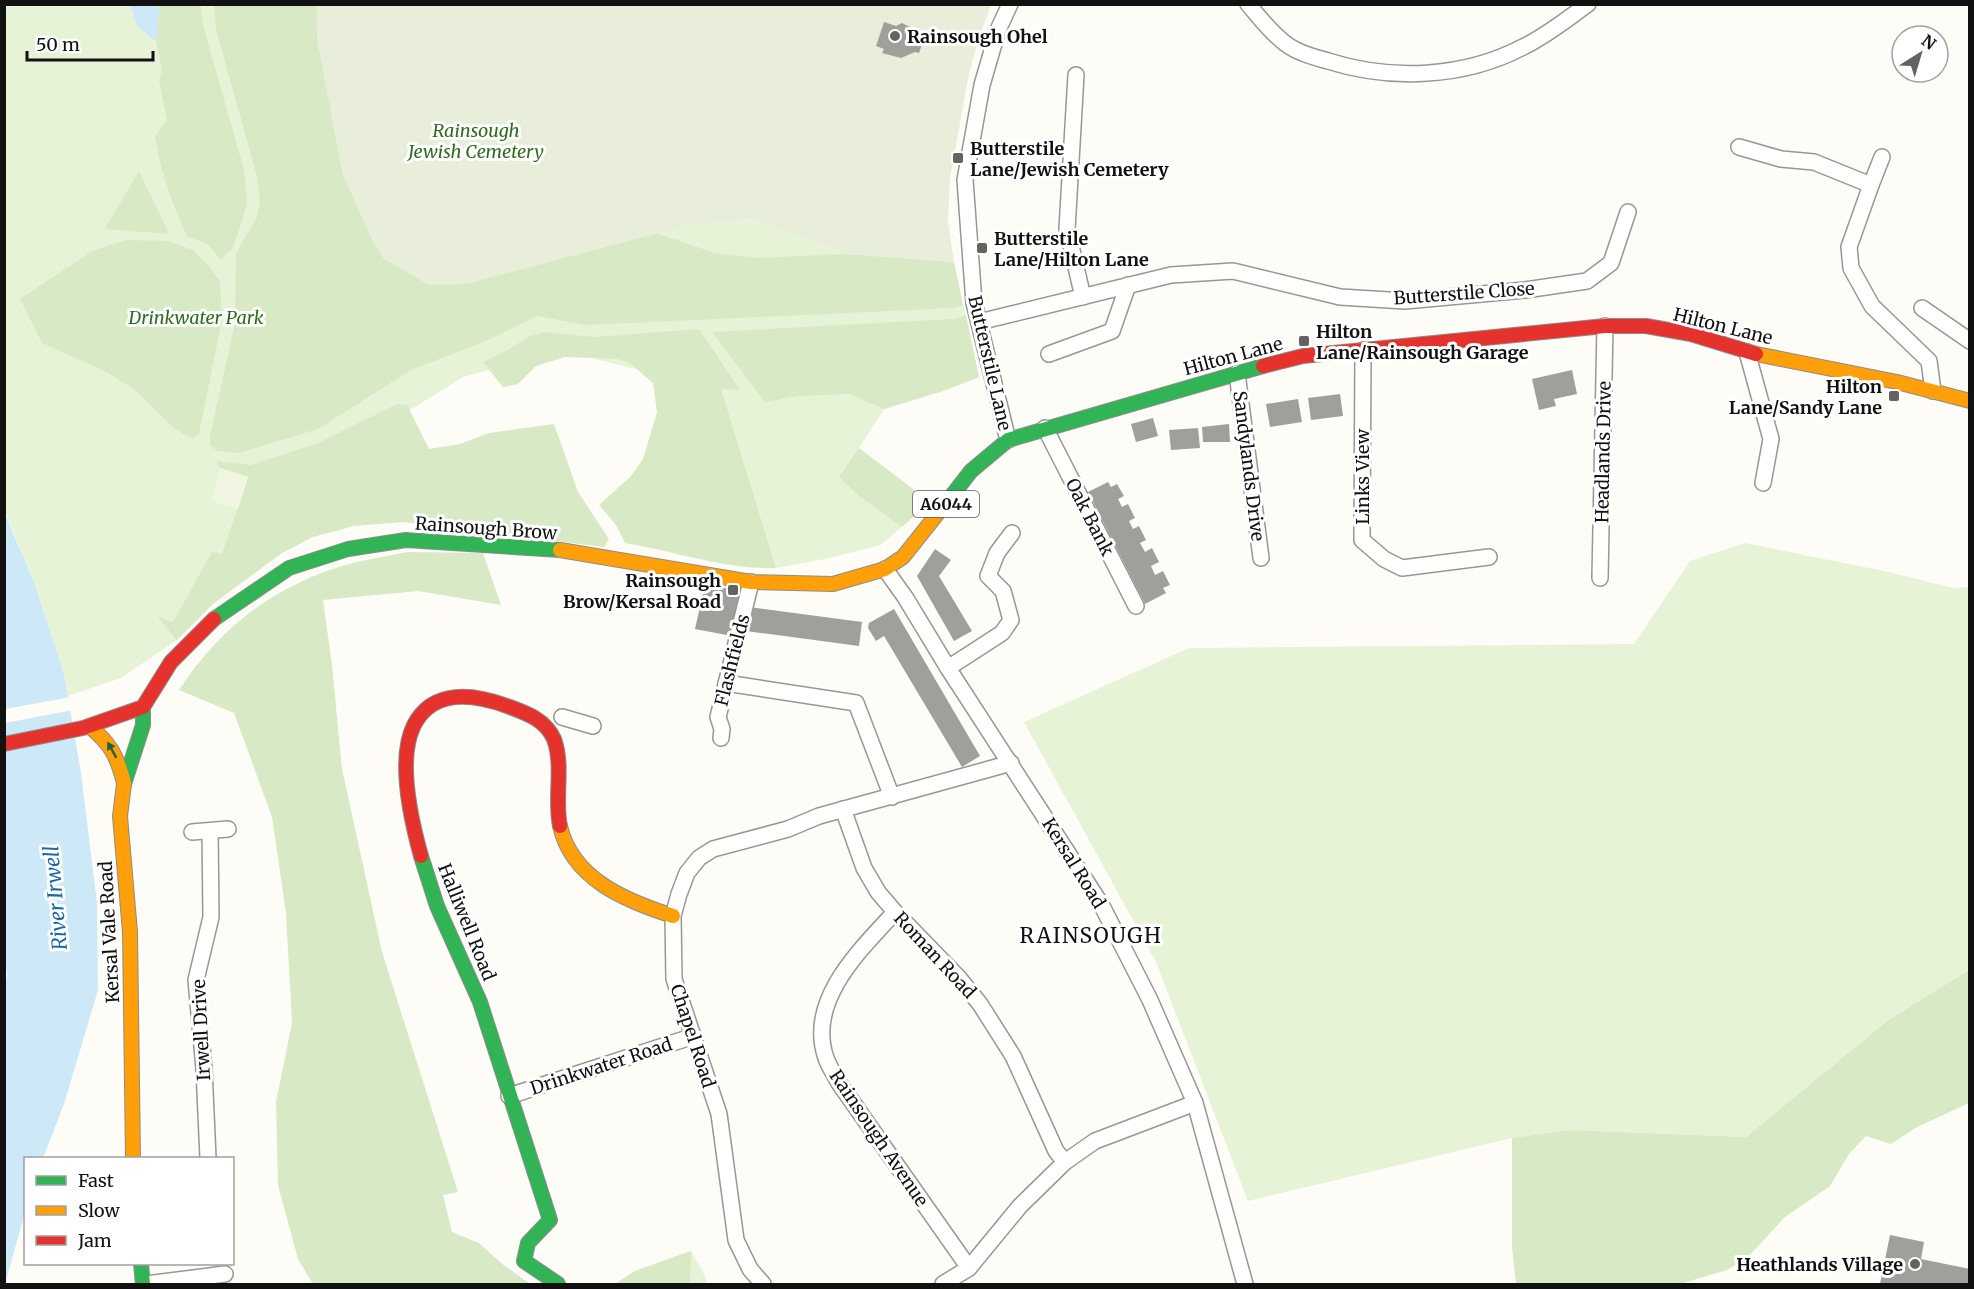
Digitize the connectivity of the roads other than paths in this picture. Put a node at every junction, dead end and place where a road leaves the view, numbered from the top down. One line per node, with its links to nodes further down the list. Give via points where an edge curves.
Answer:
1 (1010, 4): 12 (street, Butterstile Lane, via 982,85 965,180 974,303)
2 (1248, 4): 3 (street, via 1287,45 1307,55 1378,73 1425,74 1469,68 1497,59 1524,47)
3 (1588, 4)
4 (1076, 75): 10 (street, via 1082,98 1067,230)
5 (1739, 147): 7 (street, via 1781,159 1814,162)
6 (1882, 157): 7 (street)
7 (1872, 185): 19 (street, via 1849,246 1851,268 1872,306 1929,361)
8 (1628, 212): 9 (street, Butterstile Close, via 1611,263 1587,280 1525,290 1405,301 1340,297 1233,271 1171,275)
9 (1128, 285): 10 (street, Butterstile Close); 17 (street, via 1112,331)
10 (1083, 297): 12 (street, Butterstile Close)
11 (1922, 308): 14 (street)
12 (979, 322): 22 (street, Butterstile Lane)
13 (1605, 326): 15 (main road, Hilton Lane / A6044); 16 (main road, Hilton Lane / A6044, via 1646,326 1690,334); 28 (street, Headlands Drive)
14 (1970, 341)
15 (1362, 350): 18 (main road, Hilton Lane / A6044, via 1303,356); 25 (street, Links View, via 1362,540 1402,568)
16 (1747, 352): 19 (main road, Hilton Lane / A6044); 23 (street, via 1771,440)
17 (1049, 354)
18 (1236, 373): 21 (main road, Hilton Lane / A6044); 26 (street, Sandylands Drive)
19 (1934, 391): 20 (main road, Hilton Lane / A6044)
20 (1970, 401)
21 (1045, 428): 22 (main road, Hilton Lane / A6044); 30 (street, Oak Bank)
22 (1008, 440): 27 (main road, Hilton Lane / A6044, via 970,471 920,538)
23 (1763, 483)
24 (1012, 532): 31 (street, via 997,553 988,576 1004,591 1011,620 1002,633)
25 (1489, 557)
26 (1261, 558)
27 (885, 569): 29 (main road, Rainsough Brow, via 818,585); 31 (street, Kersal Road)
28 (1600, 578)
29 (751, 582): 32 (street, Flashfields); 33 (main road, Rainsough Brow, via 575,551 406,540 348,549 289,568 218,615 171,662)
30 (1136, 606)
31 (948, 668): 39 (street, Kersal Road)
32 (726, 683): 37 (street, Flashfields, via 718,717); 41 (street, via 856,703)
33 (142, 707): 35 (main road); 40 (main road, Kersal Vale Road, via 143,725)
34 (561, 717): 36 (street)
35 (89, 726): 38 (main road); 40 (main road, one-way to 35, via 112,748)
36 (593, 726)
37 (721, 738)
38 (4, 744)
39 (1011, 763): 41 (street, Chapel Road); 50 (street, Kersal Road, via 1101,904 1150,1000)
40 (124, 783): 51 (main road, Kersal Vale Road, via 120,816 130,932)
41 (892, 797): 42 (street, Chapel Road)
42 (843, 809): 46 (street, Roman Road, via 864,868); 47 (street, Chapel Road, via 713,849 687,873)
43 (228, 830): 44 (street)
44 (210, 831): 45 (street); 52 (street, Irwell Drive, via 211,917 196,980)
45 (192, 832)
46 (895, 912): 53 (street, Roman Road, via 980,1004 1013,1056 1056,1151); 55 (street, Rainsough Avenue, via 832,989 822,1032 826,1058 839,1083)
47 (673, 915): 48 (street, Chapel Road, via 674,980); 49 (main road, Halliwell Road, via 617,894 570,853 559,824 558,758 545,725 531,715 477,696 441,699 423,712 412,730 406,756 417,842 437,906 477,994)
48 (694, 1036): 49 (street, Drinkwater Road); 59 (street, Chapel Road, via 719,1114 736,1240 750,1269)
49 (509, 1096): 58 (main road, Halliwell Road, via 550,1220 526,1244 525,1260)
50 (1195, 1103): 53 (street, via 1095,1141); 61 (street, Kersal Road)
51 (133, 1157)
52 (208, 1157)
53 (1065, 1162): 55 (street, via 1020,1206)
54 (141, 1265): 57 (main road)
55 (969, 1268): 60 (street)
56 (226, 1274): 57 (street)
57 (145, 1284)
58 (558, 1284)
59 (763, 1284)
60 (943, 1284)
61 (1245, 1284)

